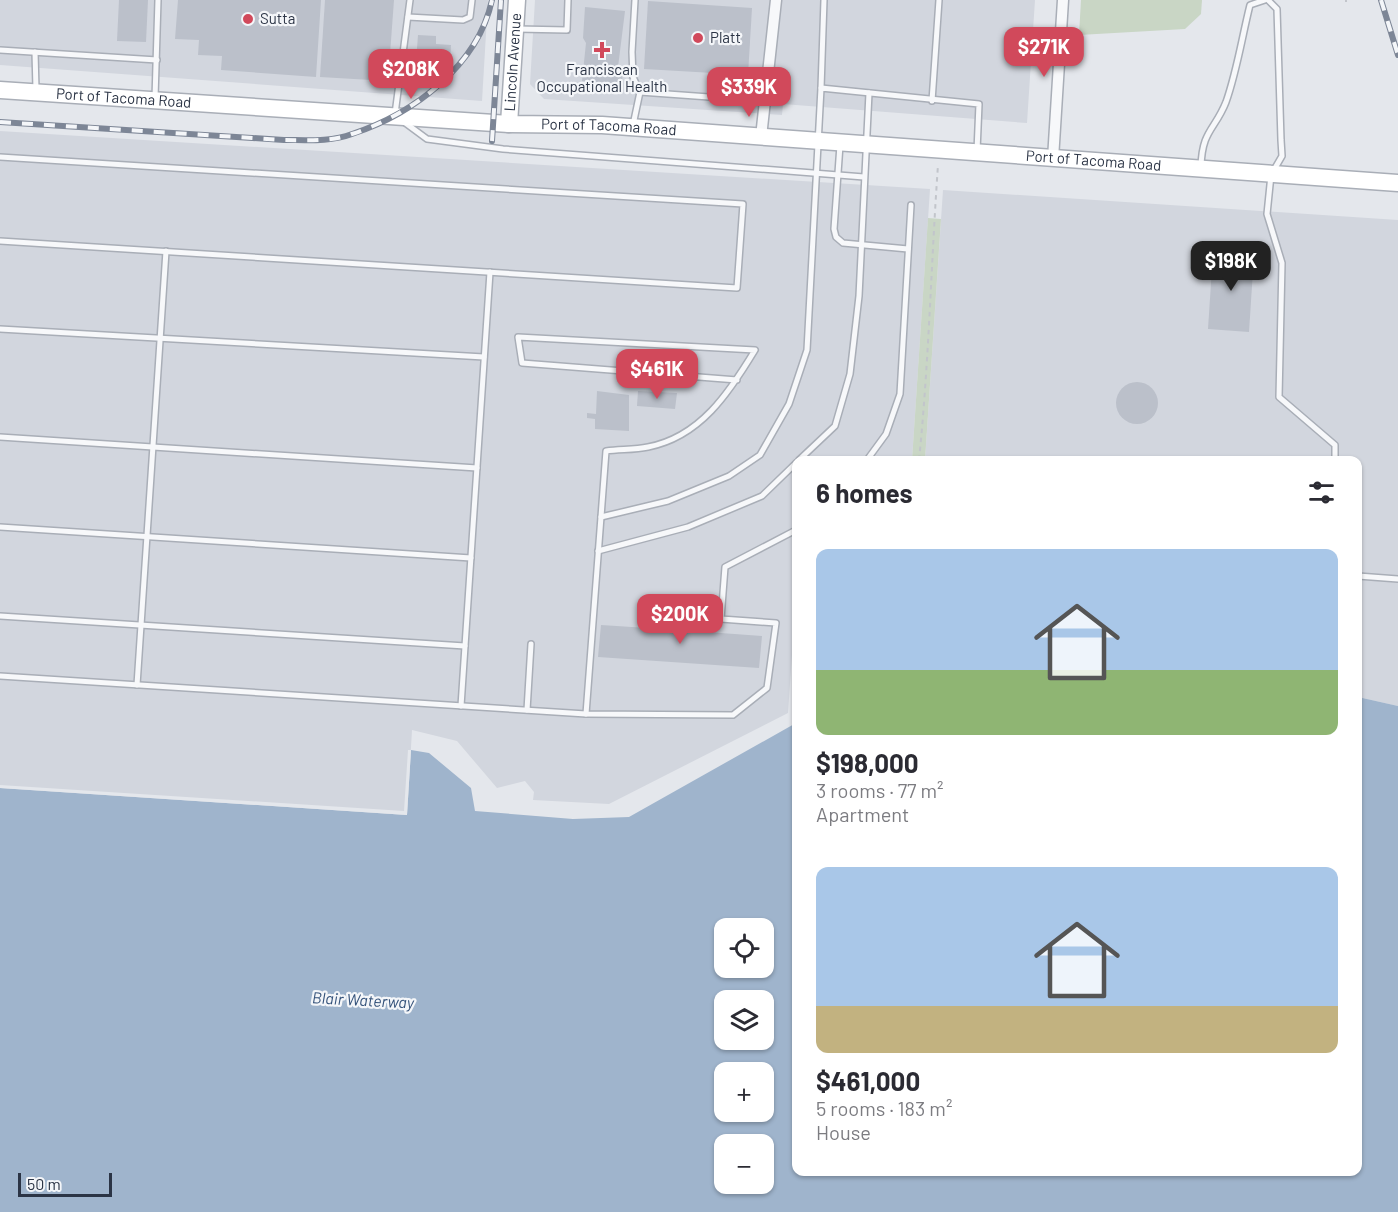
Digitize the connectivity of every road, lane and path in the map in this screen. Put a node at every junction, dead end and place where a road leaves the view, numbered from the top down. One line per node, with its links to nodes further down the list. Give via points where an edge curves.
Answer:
1 (158, 0): 16 (lane)
2 (410, 0): 12 (lane)
3 (472, 0): 12 (lane, via 470,17 463,20)
4 (517, 0): 13 (main road, Lincoln Avenue)
5 (568, 0): 13 (lane, via 567,30)
6 (635, 0): 20 (lane, via 633,77)
7 (776, 0): 23 (street)
8 (824, 0): 17 (lane)
9 (939, 0): 24 (lane)
10 (1063, 0): 35 (street)
11 (1267, 0): 36 (lane, via 1250,5 1225,104 1204,141); 38 (lane, via 1277,9 1282,156)
12 (408, 17): 25 (lane)
13 (515, 29): 26 (main road, Lincoln Avenue)
14 (0, 50): 15 (lane)
15 (35, 52): 16 (lane); 19 (lane)
16 (157, 60): 22 (lane)
17 (821, 87): 21 (lane); 29 (lane)
18 (0, 90): 19 (main road, Port of Tacoma Road)
19 (36, 92): 22 (main road, Port of Tacoma Road)
20 (640, 92): 23 (lane); 27 (lane)
21 (869, 93): 24 (lane); 31 (lane)
22 (155, 100): 25 (main road, Port of Tacoma Road)
23 (765, 101): 28 (street)
24 (932, 101): 33 (lane, via 980,104)
25 (395, 116): 26 (main road, Port of Tacoma Road); 37 (lane, via 427,139 503,149)
26 (509, 124): 27 (main road, Port of Tacoma Road)
27 (632, 128): 28 (main road, Port of Tacoma Road)
28 (761, 137): 29 (main road, Port of Tacoma Road)
29 (819, 141): 30 (main road, Port of Tacoma Road); 37 (lane)
30 (840, 144): 31 (main road, Port of Tacoma Road); 39 (lane)
31 (866, 145): 32 (main road, Port of Tacoma Road); 40 (lane)
32 (939, 150): 33 (main road, Port of Tacoma Road); 56 (path)
33 (977, 153): 35 (main road, Port of Tacoma Road)
34 (0, 157): 47 (lane, via 743,204 737,288)
35 (1053, 159): 36 (main road, Port of Tacoma Road)
36 (1201, 170): 38 (main road, Port of Tacoma Road)
37 (816, 174): 39 (lane); 60 (lane, via 807,350 789,404 760,455 729,476 668,501)
38 (1271, 175): 41 (main road, Port of Tacoma Road); 57 (lane, via 1267,214 1282,263 1279,397 1335,445)
39 (838, 176): 40 (lane); 44 (lane, via 836,237 843,243)
40 (864, 177): 44 (lane)
41 (1398, 183)
42 (911, 205): 45 (lane)
43 (0, 241): 46 (lane)
44 (861, 244): 45 (lane); 54 (lane, via 850,374 835,426)
45 (908, 249): 55 (lane, via 900,394 886,434)
46 (166, 251): 47 (lane); 49 (lane)
47 (490, 272): 50 (lane)
48 (0, 329): 49 (lane)
49 (160, 340): 50 (lane); 53 (lane)
50 (484, 357): 58 (lane)
51 (737, 380): 51 (lane, via 755,350 518,337 522,363); 60 (lane, via 714,410 684,434 649,447 606,451)
52 (0, 437): 53 (lane)
53 (153, 447): 58 (lane); 63 (lane)
54 (804, 456)
55 (870, 456)
56 (919, 456)
57 (1335, 456)
58 (477, 468): 65 (lane)
59 (792, 468): 64 (lane, via 762,496 688,527)
60 (601, 517): 64 (lane)
61 (0, 527): 63 (lane)
62 (792, 532): 76 (lane, via 725,567 722,619 776,622 767,688 733,715)
63 (147, 537): 65 (lane); 69 (lane)
64 (598, 551): 76 (lane)
65 (471, 558): 71 (lane)
66 (1362, 576): 67 (lane)
67 (1398, 579)
68 (0, 616): 69 (lane)
69 (141, 625): 71 (lane); 73 (lane)
70 (531, 644): 75 (lane)
71 (465, 646): 74 (lane)
72 (0, 676): 73 (lane)
73 (137, 685): 74 (lane)
74 (461, 706): 75 (lane)
75 (526, 710): 76 (lane)
76 (586, 714)

